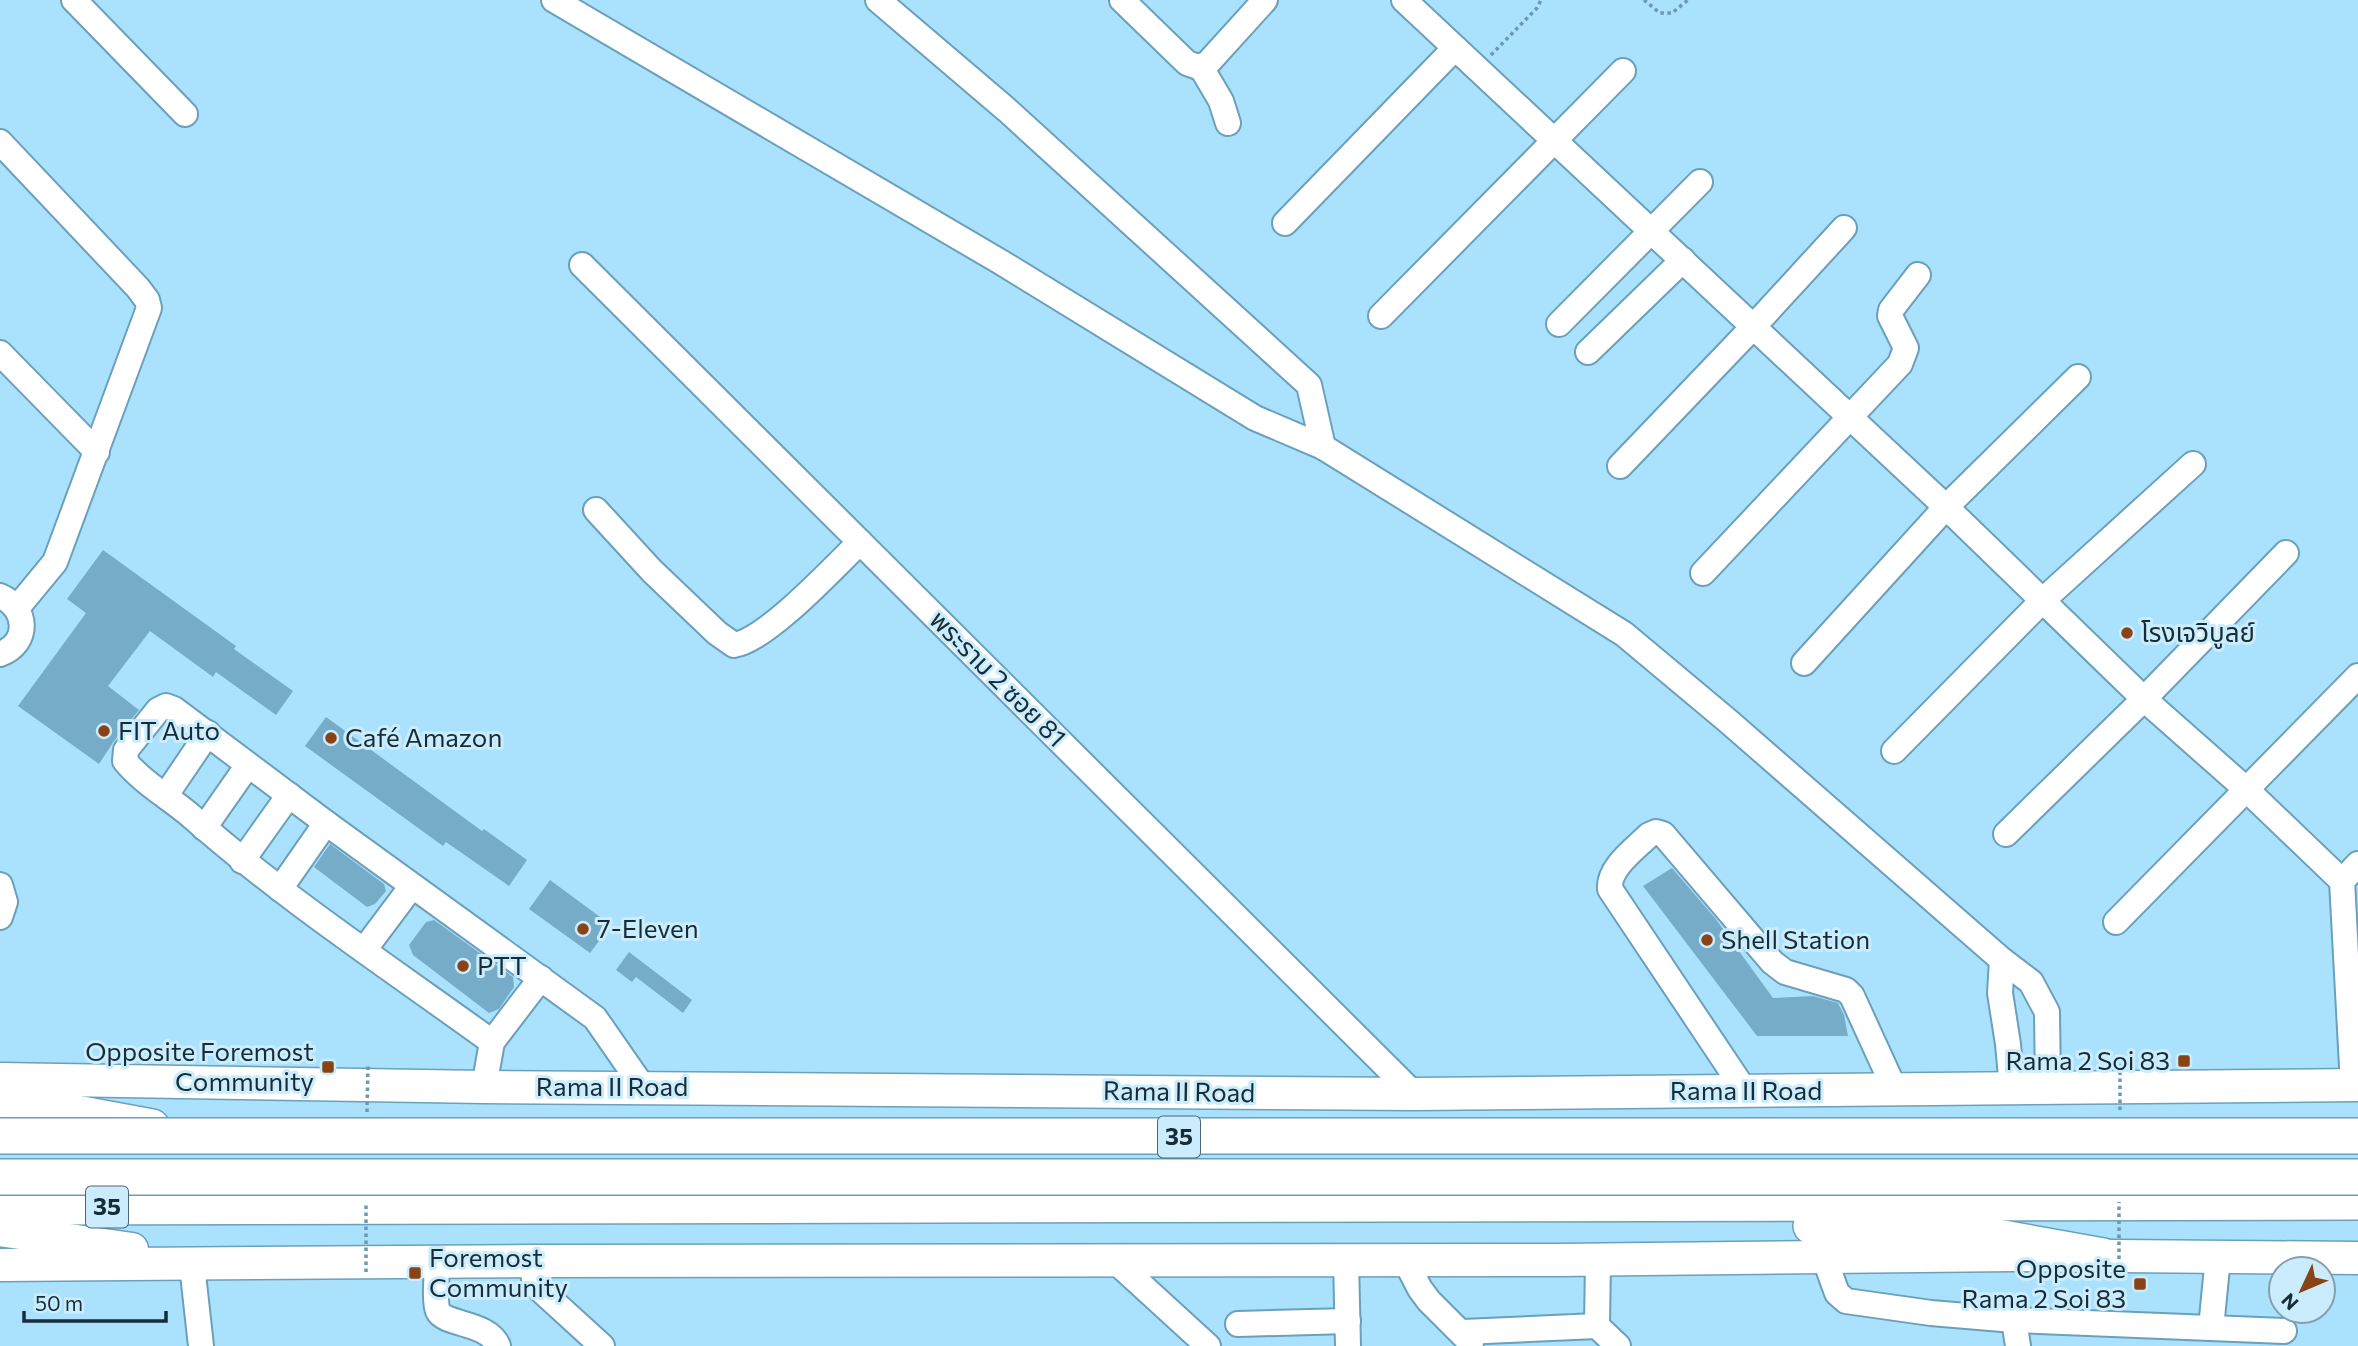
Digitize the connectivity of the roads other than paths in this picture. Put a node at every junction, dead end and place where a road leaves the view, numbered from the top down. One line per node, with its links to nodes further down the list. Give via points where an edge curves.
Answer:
1 (74, 0): 10 (street)
2 (554, 0): 28 (street, via 999,261 1255,418)
3 (878, 0): 28 (street, via 1007,110 1308,385)
4 (1122, 0): 8 (street, via 1187,63)
5 (1265, 0): 8 (street)
6 (1404, 0): 7 (street)
7 (1455, 48): 12 (street); 15 (street)
8 (1201, 67): 11 (street)
9 (1623, 71): 12 (street)
10 (185, 114)
11 (1228, 123)
12 (1554, 141): 17 (street); 21 (street)
13 (0, 142): 29 (street, via 149,308)
14 (1700, 182): 17 (street)
15 (1285, 223)
16 (1844, 228): 23 (street)
17 (1650, 230): 18 (street); 22 (street)
18 (1683, 260): 23 (street); 24 (street)
19 (582, 265): 34 (street, พระราม 2 ซอย 81)
20 (1919, 275): 27 (street, via 1891,310 1905,344 1904,358)
21 (1381, 316)
22 (1559, 324)
23 (1754, 326): 27 (street); 31 (street)
24 (1588, 352)
25 (0, 354): 29 (street)
26 (2078, 377): 32 (street)
27 (1850, 419): 32 (street); 36 (street)
28 (1323, 447): 60 (street, via 1624,634)
29 (97, 452): 38 (street, via 55,562)
30 (2193, 464): 37 (street)
31 (1620, 466)
32 (1946, 507): 37 (street); 40 (street)
33 (596, 510): 34 (street, via 652,571 734,645 757,635)
34 (860, 542): 72 (street, พระราม 2 ซอย 81)
35 (2286, 553): 42 (street)
36 (1703, 573)
37 (2043, 600): 42 (street); 44 (street)
38 (9, 602): 39 (street, via 22,617 21,636 16,645)
39 (0, 654)
40 (1804, 663)
41 (2358, 676): 46 (street)
42 (2144, 699): 46 (street); 51 (street)
43 (208, 733): 45 (street); 47 (street); 47 (street, via 166,706 126,750 125,761 132,771)
44 (1894, 751)
45 (248, 765): 48 (street); 50 (street)
46 (2247, 790): 53 (street); 58 (street)
47 (166, 795): 50 (street)
48 (289, 795): 49 (street); 52 (street)
49 (326, 822): 55 (street); 56 (street)
50 (204, 828): 52 (street)
51 (2006, 834)
52 (242, 861): 56 (street)
53 (2350, 873): 65 (street)
54 (0, 885): 57 (street, via 5,902)
55 (412, 886): 59 (street); 61 (street)
56 (280, 889): 59 (street)
57 (0, 917)
58 (2116, 922)
59 (364, 950): 62 (street)
60 (2002, 960): 68 (street, via 2031,982 2047,1012); 69 (street, via 2000,993)
61 (541, 978): 62 (street); 67 (street, via 596,1018)
62 (492, 1042): 66 (street)
63 (0, 1079): 64 (main road, Rama II Road / 35)
64 (214, 1082): 66 (main road, Rama II Road / 35); 73 (main road)
65 (2355, 1085): 68 (main road, Rama II Road / 35)
66 (484, 1087): 67 (main road, Rama II Road / 35)
67 (643, 1087): 72 (main road, Rama II Road / 35)
68 (2048, 1087): 69 (main road, Rama II Road / 35)
69 (2012, 1088): 70 (main road, Rama II Road / 35)
70 (1895, 1090): 71 (main road, Rama II Road / 35); 71 (street, via 1852,996 1846,990 1785,972 1772,962 1663,834 1656,832 1615,871 1610,889)
71 (1745, 1091): 72 (main road, Rama II Road / 35)
72 (1414, 1094)
73 (0, 1099): 75 (highway)
74 (0, 1136): 75 (highway, Rama II Road / 35); 76 (highway, bridge)
75 (210, 1137): 76 (highway, Rama II Road / 35)
76 (2358, 1137)
77 (0, 1177): 78 (highway, bridge)
78 (2358, 1177)
79 (2358, 1202): 80 (highway, 35)
80 (1644, 1204): 81 (highway, 35); 84 (highway, via 1766,1225 1986,1235)
81 (214, 1207): 82 (highway, 35); 83 (highway)
82 (0, 1208)
83 (0, 1229): 94 (main road)
84 (2103, 1256): 85 (main road, 35); 86 (main road, 35)
85 (1824, 1257): 88 (main road, 35); 97 (street, via 1837,1293 1846,1301)
86 (2218, 1257): 87 (main road, 35); 99 (street)
87 (2358, 1258)
88 (1598, 1259): 90 (main road, 35); 104 (street)
89 (1346, 1260): 90 (main road, 35); 92 (main road, 35); 101 (street)
90 (1405, 1260): 103 (street, via 1429,1301)
91 (531, 1261): 92 (main road, 35); 93 (main road, 35); 107 (street, via 535,1285)
92 (1115, 1261): 108 (street)
93 (437, 1262): 94 (main road, 35); 106 (street, via 438,1311 443,1318 489,1335)
94 (227, 1263): 96 (main road, 35)
95 (0, 1265): 96 (main road, 35)
96 (192, 1265): 105 (street)
97 (2014, 1320): 102 (street); 109 (street)
98 (1238, 1324): 101 (street)
99 (2211, 1328): 100 (street); 102 (street)
100 (2284, 1331)
101 (1348, 1334)
102 (2147, 1336)
103 (1468, 1339): 104 (street)
104 (1608, 1340)
105 (201, 1346)
106 (498, 1346)
107 (602, 1346)
108 (1208, 1346)
109 (2018, 1346)

